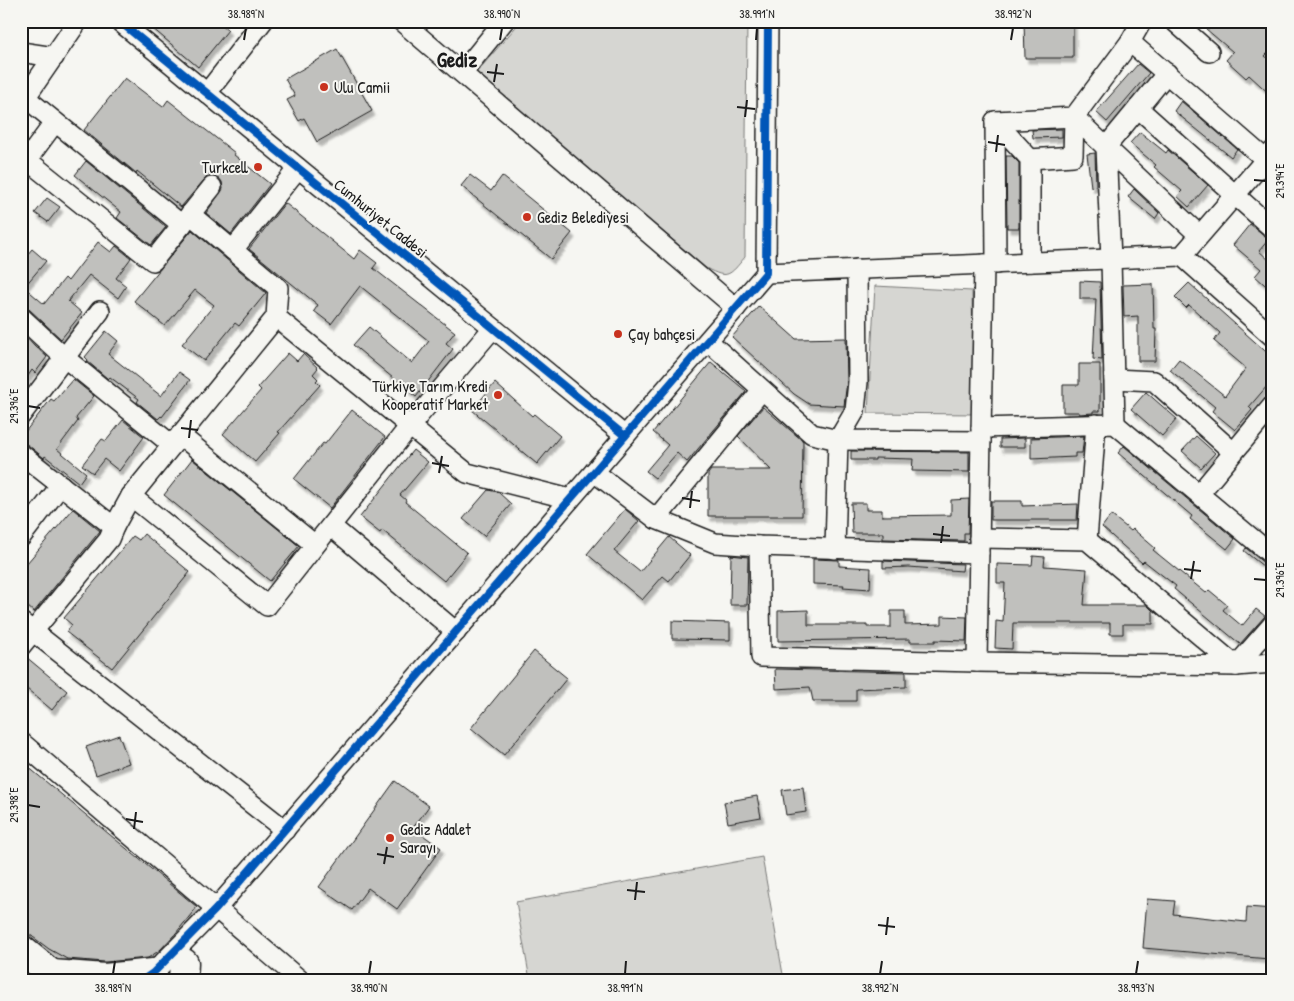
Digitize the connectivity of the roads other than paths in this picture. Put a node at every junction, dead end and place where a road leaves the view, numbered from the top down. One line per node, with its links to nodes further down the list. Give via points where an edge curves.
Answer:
1 (78, 21): 12 (street)
2 (119, 21): 15 (street, Cumhuriyet Caddesi)
3 (401, 21): 14 (street)
4 (504, 21): 14 (street)
5 (768, 21): 37 (street)
6 (1142, 21): 9 (street)
7 (1174, 21): 11 (street)
8 (254, 24): 15 (street)
9 (1130, 42): 13 (street); 18 (street)
10 (21, 52): 12 (street)
11 (1208, 52)
12 (54, 57): 16 (street)
13 (1167, 73): 17 (street); 22 (street)
14 (462, 74): 38 (street)
15 (207, 93): 25 (street, Cumhuriyet Caddesi)
16 (23, 101): 20 (street)
17 (1138, 108): 21 (street); 27 (street)
18 (1074, 117): 19 (street); 21 (street); 23 (street, via 1074,156)
19 (995, 121): 23 (street); 35 (street)
20 (56, 122): 24 (street); 28 (street)
21 (1106, 147): 30 (street); 33 (street)
22 (1270, 155): 27 (street)
23 (1030, 159): 34 (street)
24 (24, 164): 28 (street, via 153,262)
25 (298, 168): 31 (street); 42 (street, Cumhuriyet Caddesi)
26 (212, 187): 28 (street)
27 (1234, 194): 29 (street); 30 (street)
28 (186, 220): 31 (street)
29 (1273, 230)
30 (1199, 235): 32 (street)
31 (233, 250): 41 (street, via 278,288)
32 (1182, 256): 33 (street); 43 (street)
33 (1111, 258): 34 (street); 46 (street)
34 (1030, 262): 35 (street)
35 (990, 264): 36 (street); 52 (street)
36 (857, 269): 37 (street); 55 (street, via 858,382 855,411)
37 (766, 273): 38 (street)
38 (736, 308): 44 (street)
39 (100, 311): 45 (street)
40 (21, 317): 45 (street)
41 (276, 317): 51 (street); 54 (street)
42 (493, 328): 51 (street); 53 (street, Cumhuriyet Caddesi)
43 (1273, 337)
44 (708, 341): 47 (street); 53 (street)
45 (65, 358): 49 (street); 54 (street)
46 (1114, 379): 50 (street); 56 (street, via 1154,381)
47 (762, 390): 55 (street, via 812,434); 63 (street)
48 (1273, 405): 56 (street)
49 (21, 416)
50 (1106, 424): 52 (street); 60 (street); 67 (street)
51 (409, 427): 62 (street, via 466,473); 64 (street)
52 (981, 434): 55 (street); 70 (street)
53 (625, 436): 58 (street)
54 (176, 440): 61 (street); 68 (street)
55 (838, 440): 71 (street)
56 (1233, 452): 60 (street)
57 (21, 454): 59 (street)
58 (594, 472): 62 (street); 63 (street)
59 (61, 485): 65 (street); 66 (street)
60 (1199, 494): 72 (street)
61 (131, 496): 65 (street); 68 (street, via 267,606)
62 (570, 499): 75 (street)
63 (656, 519): 69 (street, via 715,543)
64 (331, 526): 68 (street); 75 (street)
65 (114, 527): 74 (street, via 109,540)
66 (22, 535)
67 (1087, 540): 70 (street); 79 (street)
68 (315, 545)
69 (759, 546): 71 (street); 77 (street, via 761,657)
70 (979, 546): 71 (street); 77 (street)
71 (835, 549)
72 (1273, 556)
73 (1273, 624): 79 (street)
74 (27, 627): 76 (street); 81 (street)
75 (456, 632): 81 (street)
76 (21, 646)
77 (977, 662): 79 (street)
78 (1273, 663): 79 (street)
79 (1236, 666)
80 (21, 742): 82 (street)
81 (285, 830): 82 (street)
82 (216, 909): 84 (street); 84 (street); 86 (street)
83 (21, 949): 85 (highway)
84 (167, 975): 85 (highway)
85 (55, 977)
86 (300, 980)

